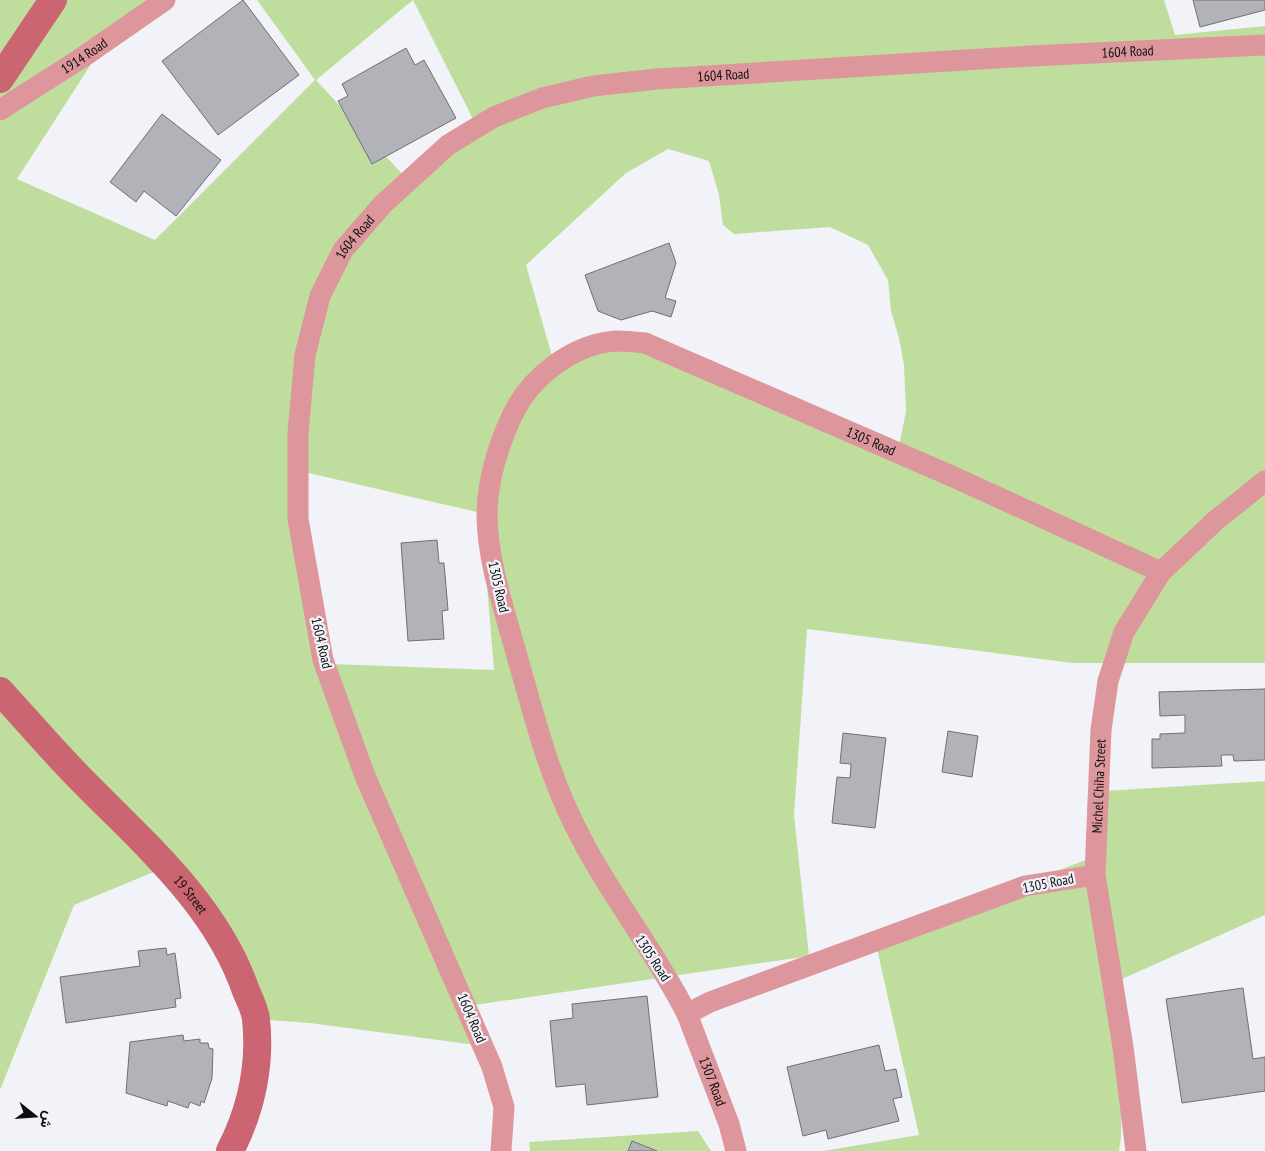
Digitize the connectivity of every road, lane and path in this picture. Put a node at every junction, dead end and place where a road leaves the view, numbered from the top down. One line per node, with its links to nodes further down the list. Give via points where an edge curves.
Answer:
1 (53, 0): 4 (main road)
2 (165, 0): 5 (street, 1914 Road)
3 (1265, 45): 12 (street, 1604 Road, via 657,79 584,88 542,98 494,117 448,145 383,204 342,250 320,296 305,355 298,433 298,519 323,660 365,776 492,1066 504,1107)
4 (0, 79)
5 (0, 110)
6 (1265, 482): 7 (street, Michel Chiha Street, via 1215,521)
7 (1161, 572): 9 (street, Michel Chiha Street, via 1124,632 1108,680 1101,730); 10 (street, 1305 Road, via 956,478 645,343 616,341 590,347 567,357 540,376 520,400 503,436 490,476 487,518 493,566 550,768 573,822 622,910 668,978)
8 (0, 691): 11 (main road, 19 Street, via 72,770 167,865 214,927 241,974 256,1018 256,1074 244,1125)
9 (1095, 874): 10 (street, 1305 Road, via 1026,886 710,1002); 14 (street, Michel Chiha Street)
10 (686, 1014): 13 (street, 1307 Road, via 729,1124)
11 (230, 1151)
12 (501, 1151)
13 (736, 1151)
14 (1136, 1151)

